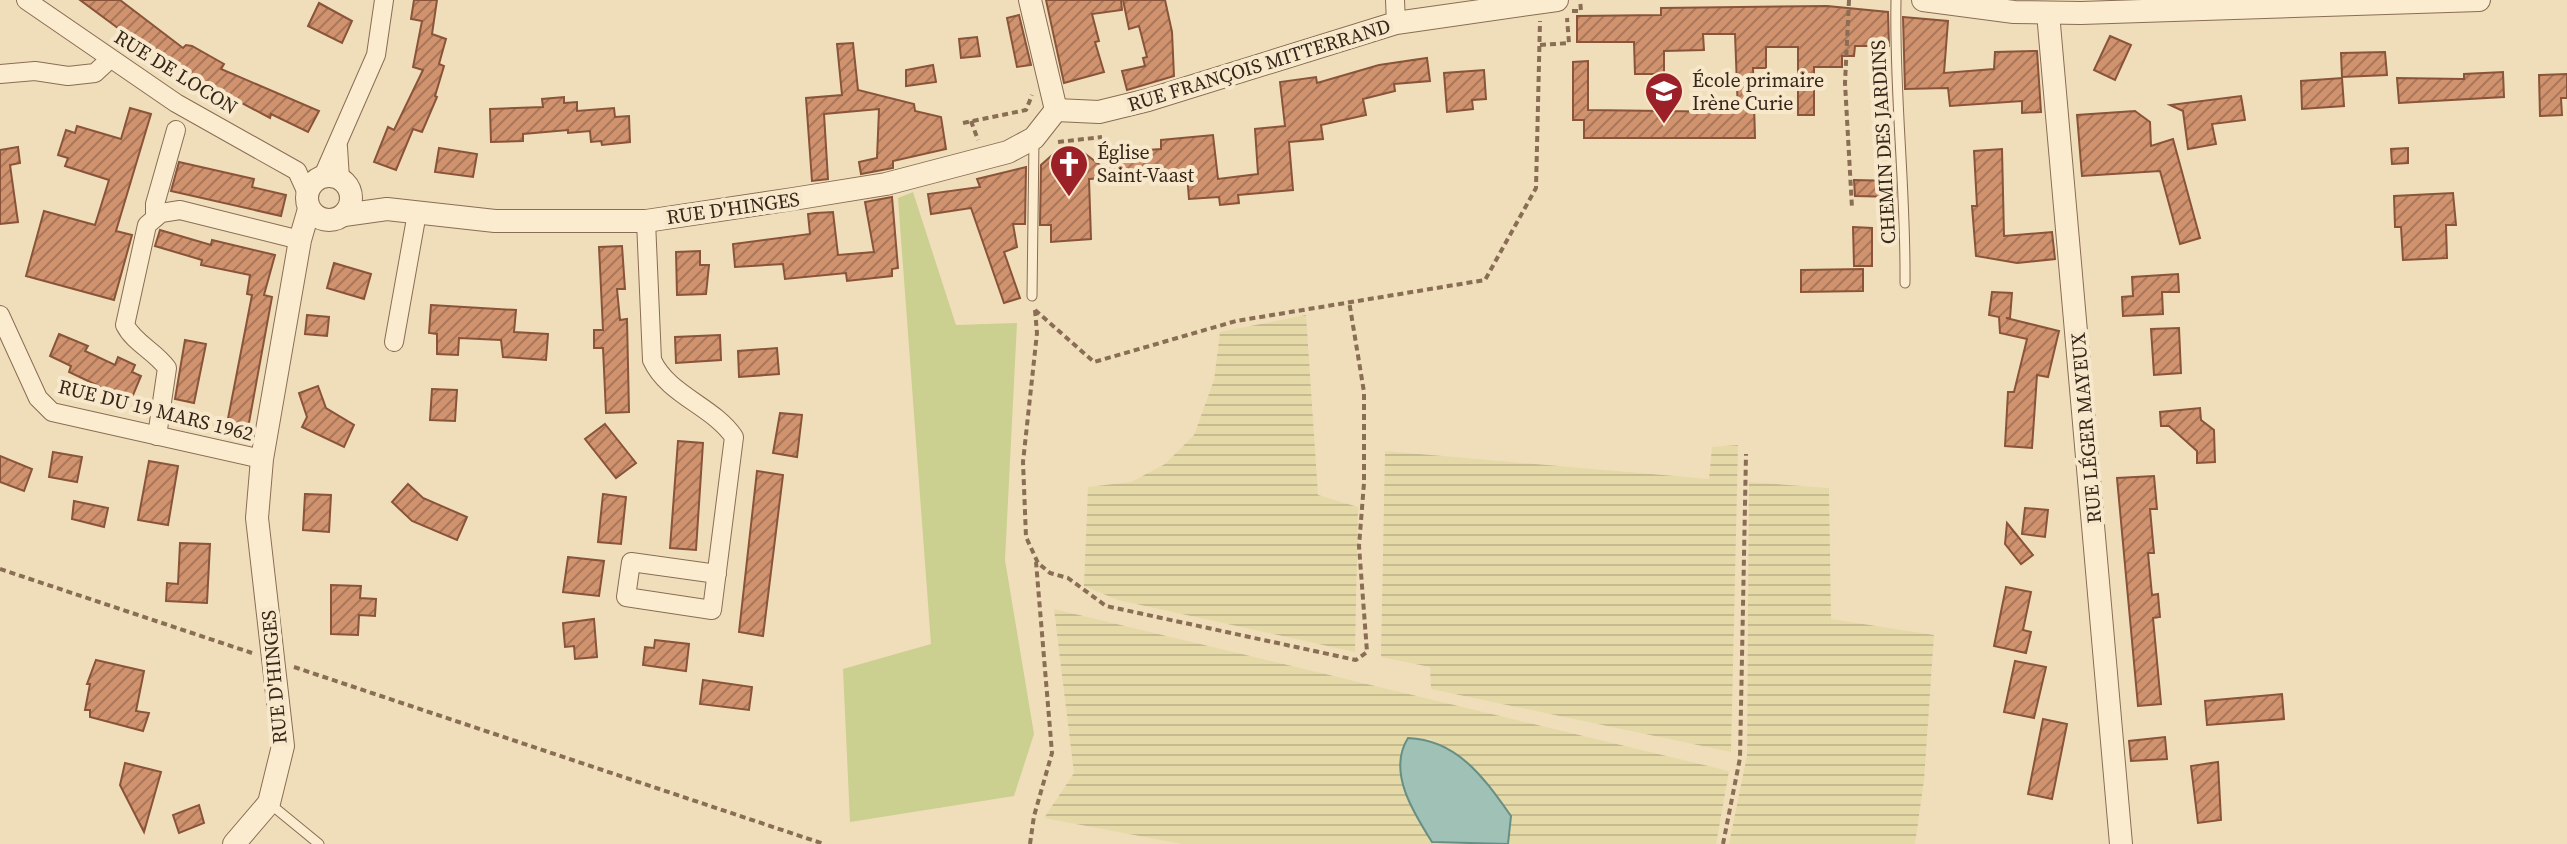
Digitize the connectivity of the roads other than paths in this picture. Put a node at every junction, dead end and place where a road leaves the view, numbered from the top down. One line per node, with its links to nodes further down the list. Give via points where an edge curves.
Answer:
1 (26, 0): 12 (street, RUE DE LOCON)
2 (384, 0): 17 (street, via 376,55)
3 (1030, 0): 14 (street)
4 (1395, 0): 11 (street)
5 (1896, 0): 24 (lane, CHEMIN DES JARDINS)
6 (1923, 0): 7 (street)
7 (1933, 0): 10 (street)
8 (2479, 0): 10 (street)
9 (1549, 1): 11 (street, RUE FRANÇOIS MITTERRAND)
10 (2048, 13): 34 (street, RUE LÉGER MAYEUX)
11 (1396, 23): 14 (street, RUE FRANÇOIS MITTERRAND, via 1099,112)
12 (110, 59): 13 (street, via 95,73); 17 (street, RUE DE LOCON, via 176,103 301,164)
13 (0, 74)
14 (1054, 98): 16 (street, RUE D'HINGES)
15 (176, 130): 20 (street)
16 (1034, 149): 22 (street, RUE D'HINGES, via 886,184); 25 (lane)
17 (325, 188): 18 (street, RUE D'HINGES); 21 (street, via 349,208); 21 (street, via 314,216); 23 (street, RUE D'HINGES)
18 (387, 209): 19 (street, RUE D'HINGES); 21 (street, RUE D'HINGES)
19 (417, 213): 22 (street, RUE D'HINGES, via 495,221); 27 (street)
20 (155, 218): 23 (street, via 180,210); 28 (street, via 147,225 125,325 167,368)
21 (337, 218): 23 (street)
22 (646, 221): 30 (street, via 652,360 659,375 725,423 734,437)
23 (298, 249): 29 (street, RUE D'HINGES)
24 (1905, 283)
25 (1032, 296)
26 (0, 315): 28 (street, RUE DU 19 MARS 1962, via 43,405 52,412)
27 (394, 342)
28 (157, 436): 29 (street, RUE DU 19 MARS 1962)
29 (262, 459): 31 (street, RUE D'HINGES, via 257,518 283,746)
30 (717, 574): 30 (street, via 712,610 626,597 631,562)
31 (269, 803): 32 (street, RUE D'HINGES); 33 (lane)
32 (234, 844)
33 (319, 844)
34 (2121, 844)

